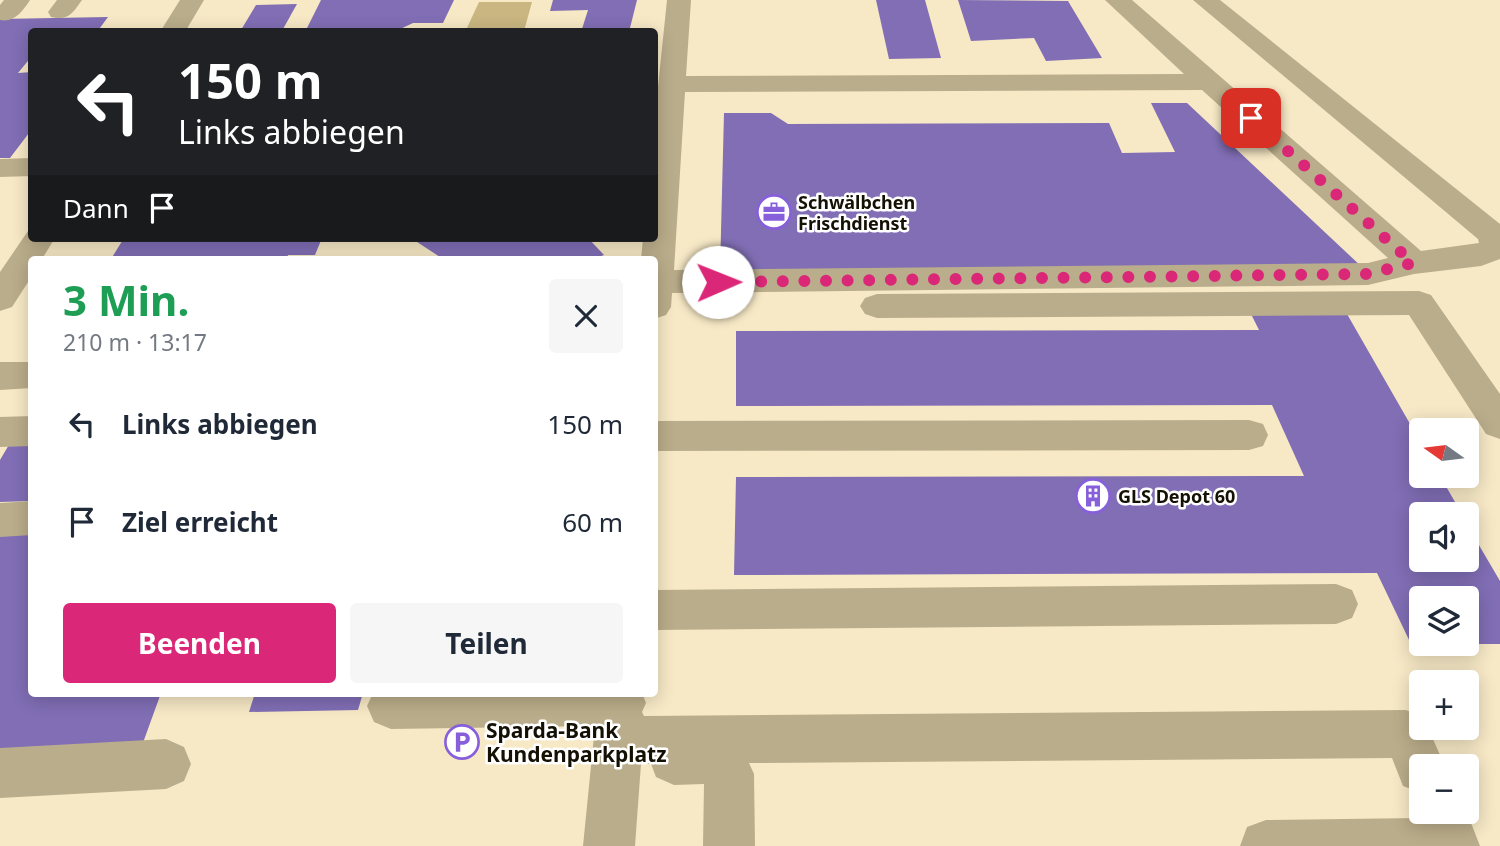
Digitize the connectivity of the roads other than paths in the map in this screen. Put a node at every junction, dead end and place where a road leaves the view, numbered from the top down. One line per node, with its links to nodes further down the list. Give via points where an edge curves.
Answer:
1 (192, 0): 5 (street)
2 (679, 0): 7 (street)
3 (1118, 0): 6 (street)
4 (1205, 0): 14 (street, via 1497,242 1497,248 1481,255)
5 (174, 28)
6 (1210, 82): 7 (street); 14 (street)
7 (673, 84): 8 (street)
8 (661, 140): 11 (street)
9 (28, 167): 10 (street)
10 (0, 168)
11 (660, 190): 12 (street)
12 (658, 234)
13 (36, 242): 15 (street)
14 (1413, 263): 16 (street, via 1368,274)
15 (1, 295)
16 (658, 299)
17 (658, 299): 18 (street, via 1419,303)
18 (1500, 424)
19 (1249, 435): 20 (street)
20 (658, 436)
21 (28, 519): 22 (street)
22 (0, 520)
23 (1336, 604): 24 (street)
24 (658, 610)
25 (391, 706): 26 (street)
26 (620, 725): 27 (street, via 1406,734); 31 (street); 32 (street, via 723,764 729,774)
27 (1415, 754)
28 (166, 764): 29 (street)
29 (0, 773)
30 (1446, 824): 33 (street, via 1455,844)
31 (609, 846)
32 (729, 846)
33 (1266, 846)

